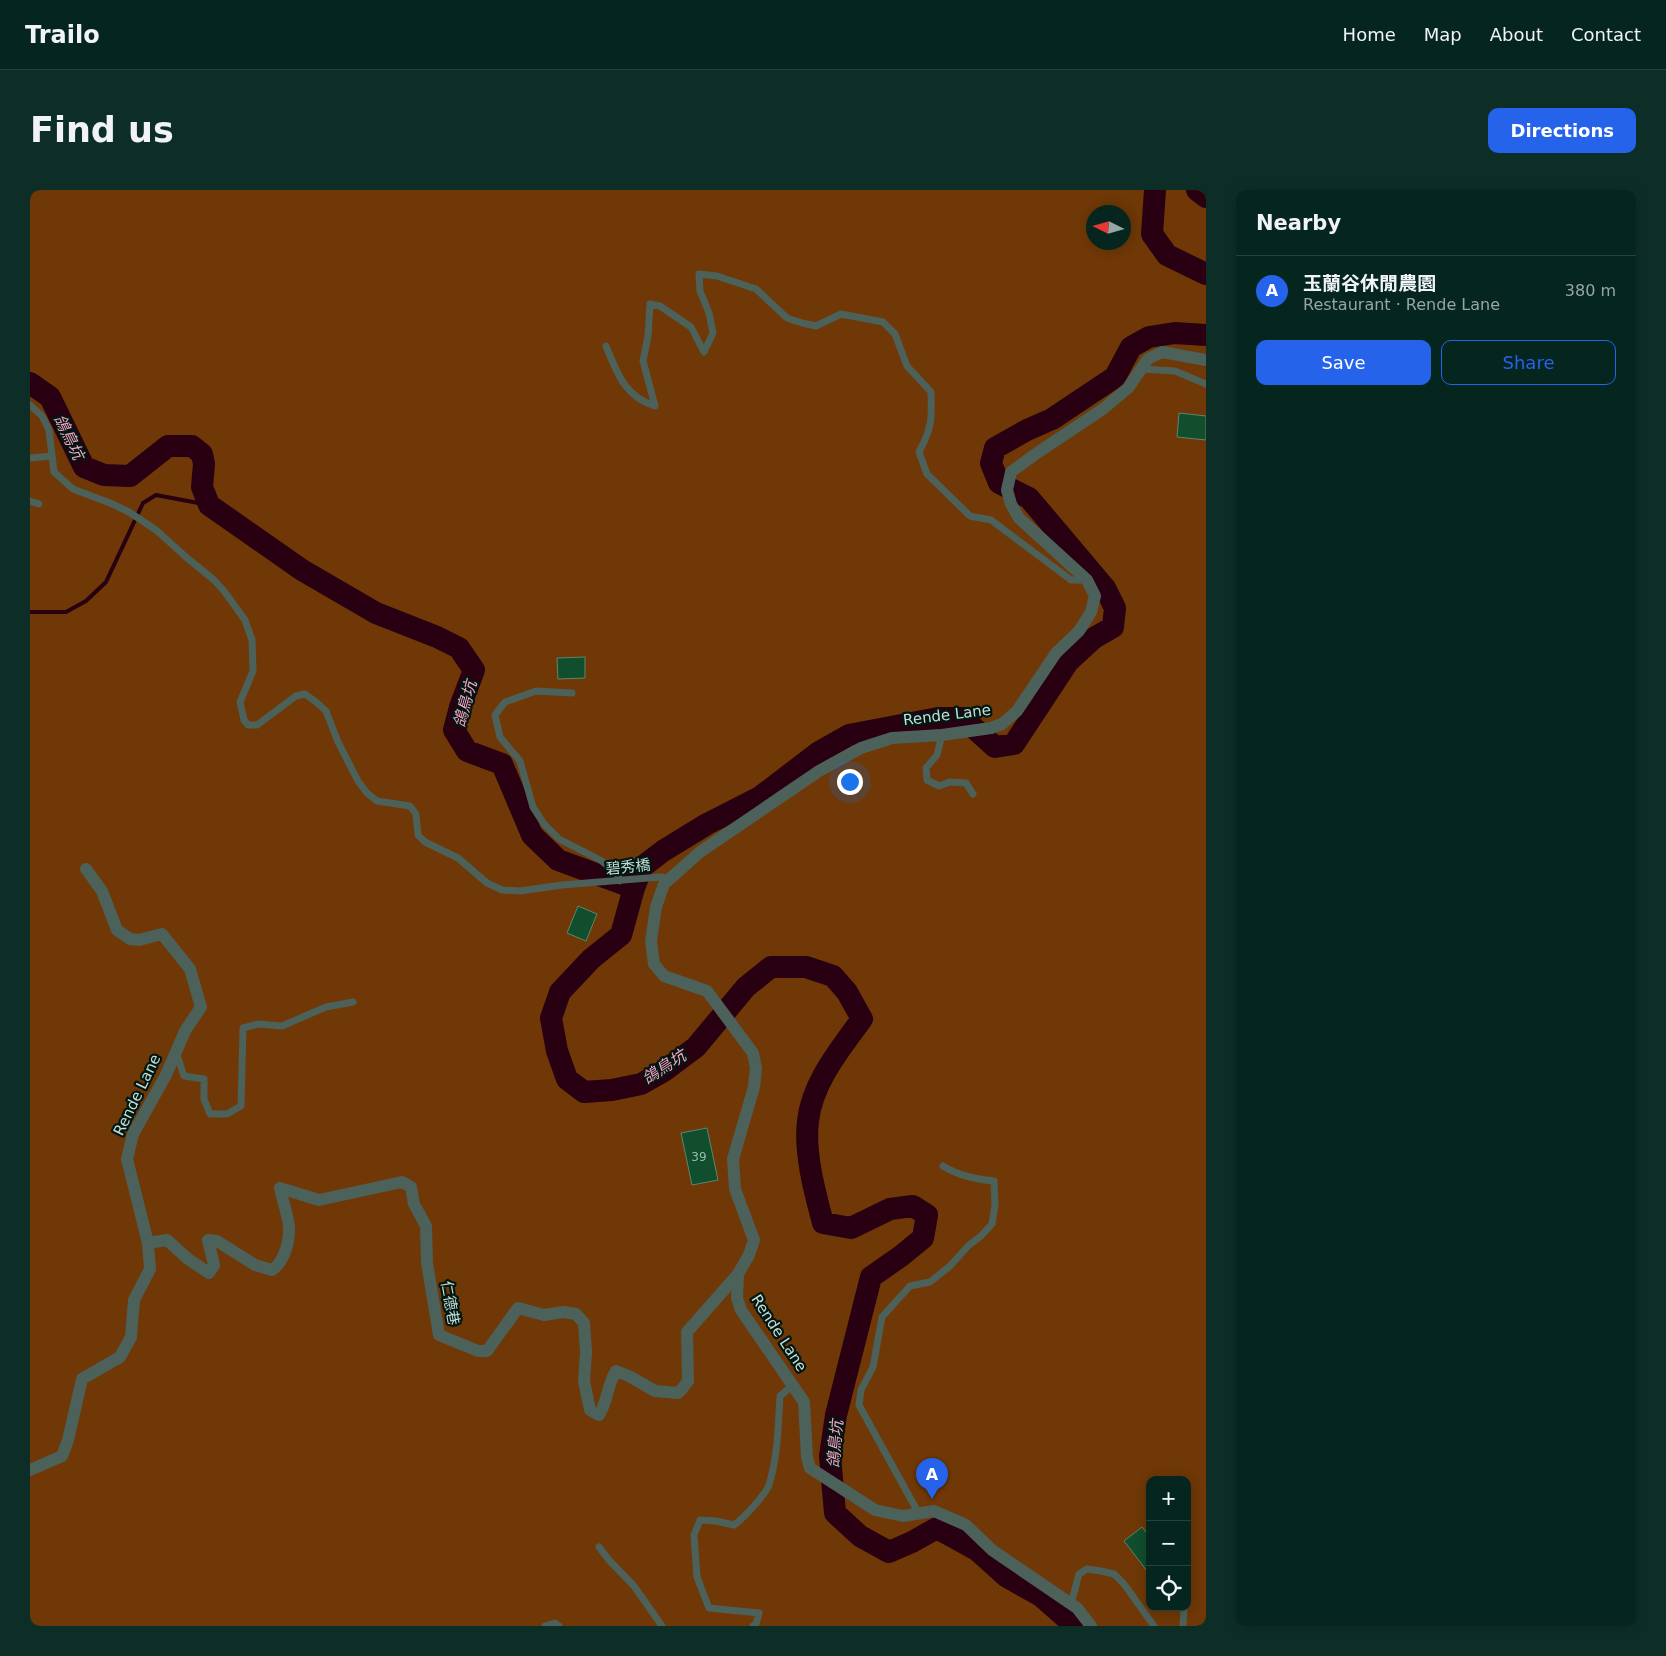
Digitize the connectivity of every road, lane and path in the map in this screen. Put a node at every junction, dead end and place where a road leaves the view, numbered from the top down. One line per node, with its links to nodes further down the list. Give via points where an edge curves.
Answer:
1 (606, 346): 10 (lane, via 626,388 642,402 655,406 643,361 650,304 660,306 691,327 704,352 713,333 700,291 699,274 717,276 756,289 787,318 802,323 816,326 841,314 883,322 895,334 907,366 931,392 932,418 919,452 927,474 970,516 991,520 1071,580)
2 (1206, 360): 3 (street, via 1162,352 1148,359)
3 (1141, 369): 4 (lane, via 1175,371); 10 (street, via 1128,388 1102,409 1011,472 1007,490 1019,518)
4 (1206, 384)
5 (30, 405): 6 (lane, via 42,416 49,430)
6 (52, 456): 7 (lane); 16 (lane, 碧秀橋, via 54,472 73,489 129,512 156,530 224,591 245,620 252,640 253,671 240,702 248,725 257,726 296,696 305,694 326,711 338,742 367,793 377,801 410,806 416,814 418,835 425,842 458,858 487,883 502,890)
7 (30, 458)
8 (30, 501): 9 (lane)
9 (39, 504)
10 (1087, 580): 12 (street, Rende Lane, via 1095,596 1092,612 1079,632 1056,653 1017,711 1002,724 991,728)
11 (572, 693): 16 (lane, via 536,691 505,702 496,715 500,737 520,761 533,807 544,824 559,839 602,861 618,875)
12 (942, 735): 13 (lane, via 937,755 926,768 927,780 939,786 950,782 966,783); 15 (street, Rende Lane, via 892,738 861,748 819,771)
13 (974, 794)
14 (86, 869): 18 (street, Rende Lane, via 102,891 117,930 130,939 139,940 162,934 190,969 200,1008)
15 (665, 878): 16 (lane, 碧秀橋); 21 (street, Rende Lane, via 651,941 654,964 664,976 707,991 753,1053 756,1068 754,1087 733,1159 735,1189 754,1240)
16 (620, 881)
17 (353, 1002): 18 (lane, via 326,1007 282,1026 258,1024 243,1028 240,1106 227,1114 210,1114 204,1099 204,1079 184,1076)
18 (176, 1052): 20 (street, Rende Lane, via 133,1134 127,1159)
19 (943, 1166): 24 (lane, via 955,1173 994,1181 992,1224 930,1282 910,1286 882,1317 873,1367 861,1390 859,1405)
20 (148, 1244): 21 (street, 仁德巷, via 167,1240 209,1273 214,1265 208,1240 216,1240 255,1265 272,1270 282,1259 290,1230 280,1188 320,1200 402,1182 411,1187 414,1204 426,1226 427,1263 439,1335 478,1351 487,1351 518,1308 544,1315 576,1314 584,1323 584,1381 590,1410 599,1415 616,1371 655,1391 678,1393 682,1389 688,1381 687,1332); 23 (street, Rende Lane, via 150,1269 134,1300 131,1338 120,1357 82,1379 62,1456)
21 (738, 1274): 22 (street, Rende Lane, via 737,1298 741,1310)
22 (793, 1384): 24 (street, Rende Lane, via 804,1402 810,1468 875,1510 902,1516); 31 (lane, via 780,1396 777,1447 768,1487 734,1525 700,1520 694,1535 696,1577 709,1608 759,1613)
23 (30, 1470)
24 (919, 1514): 26 (street, via 934,1511 966,1525 992,1550)
25 (599, 1547): 30 (lane, via 634,1586)
26 (1074, 1606): 32 (street); 33 (lane, via 1079,1574 1087,1570 1114,1574)
27 (1184, 1611): 34 (lane)
28 (545, 1626): 29 (lane, via 555,1623)
29 (558, 1626)
30 (662, 1626)
31 (753, 1626)
32 (1091, 1626)
33 (1154, 1626)
34 (1183, 1626)

